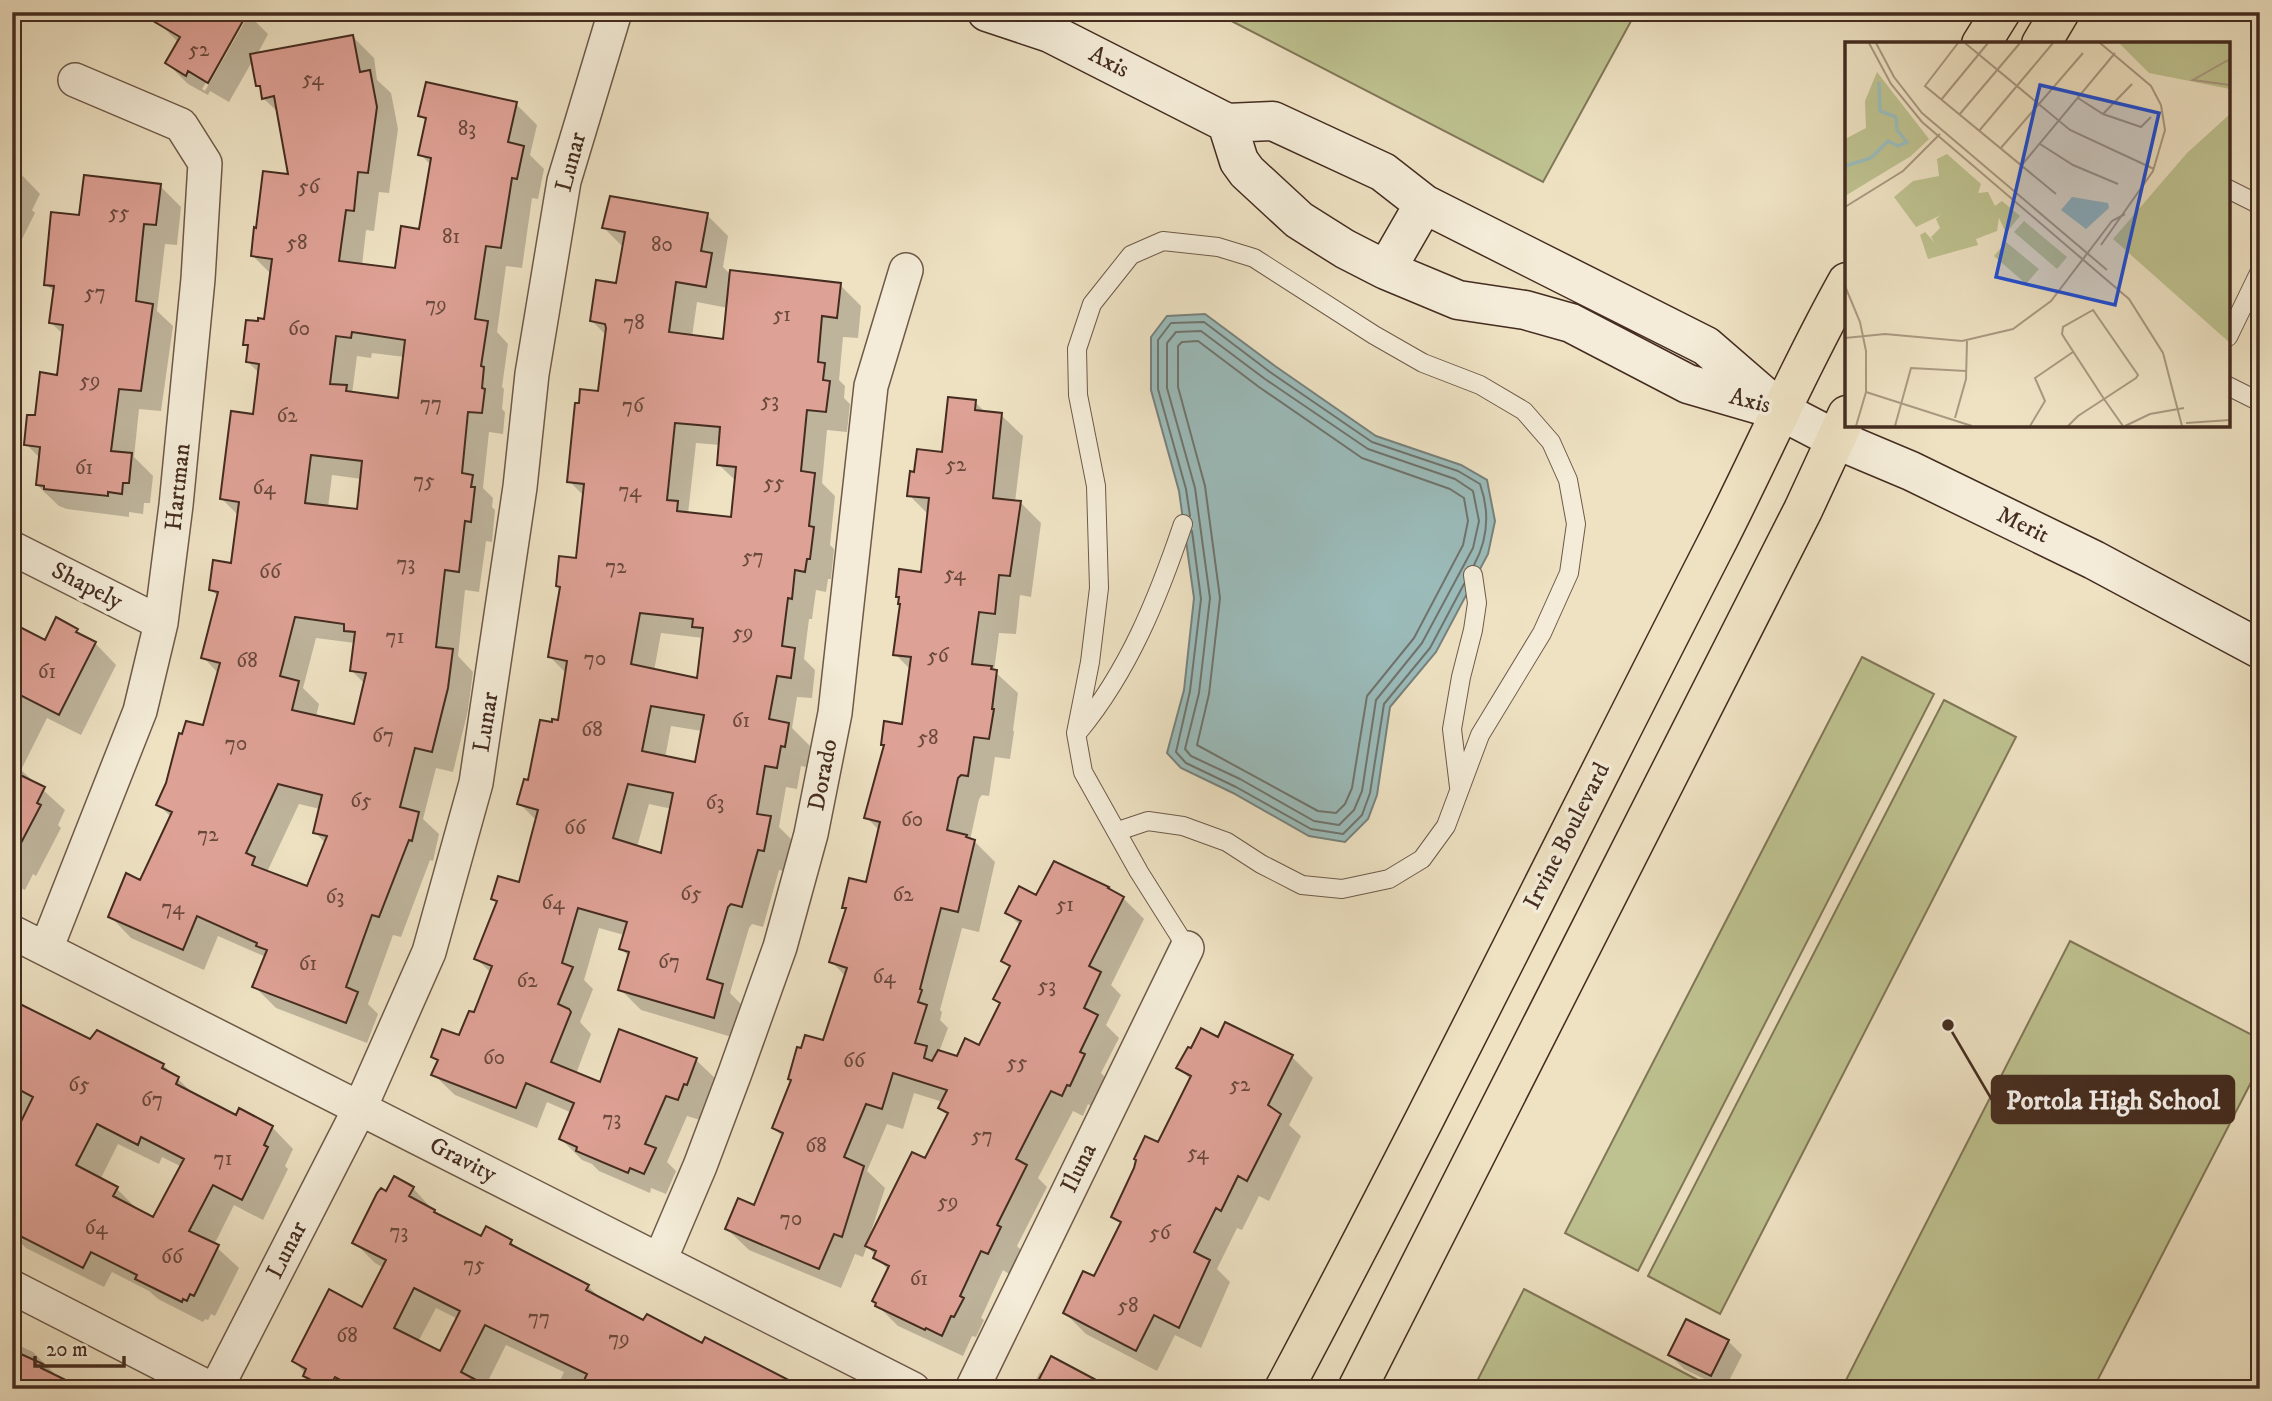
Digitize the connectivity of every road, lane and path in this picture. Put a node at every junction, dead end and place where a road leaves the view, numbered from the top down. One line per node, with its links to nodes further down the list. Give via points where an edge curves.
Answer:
1 (615, 12): 32 (street, Lunar, via 564,181 532,374 476,783 429,952)
2 (987, 12): 8 (street, Axis, via 1050,33)
3 (2001, 12): 5 (main road)
4 (2060, 12): 6 (main road)
5 (1982, 42)
6 (2041, 42)
7 (75, 80): 24 (street, Hartman, via 181,125 205,163 177,505)
8 (1227, 123): 10 (street, Axis, via 1273,121 1383,172); 13 (street, Axis, via 1239,161 1272,196 1298,220)
9 (2230, 190): 11 (lane)
10 (1424, 204): 13 (street); 19 (street, Axis, via 1706,346)
11 (2260, 205)
12 (906, 270): 33 (street, Dorado, via 871,386 835,713 811,834 780,947 749,1035)
13 (1386, 270): 19 (street, Axis, via 1458,300 1572,323 1688,384)
14 (2260, 271): 16 (lane)
15 (1845, 286): 19 (main road, Irvine Boulevard)
16 (2230, 333)
17 (2230, 387): 18 (lane)
18 (2260, 402)
19 (1781, 411): 20 (street, Merit); 38 (main road, Irvine Boulevard)
20 (1841, 427): 25 (street, Merit, via 1911,471 2094,560); 39 (main road)
21 (1183, 524): 26 (lane, via 1167,572 1118,676)
22 (12, 548): 24 (street, Shapely)
23 (1473, 575): 27 (lane, via 1477,603 1452,729)
24 (161, 623): 31 (street, Hartman, via 140,711)
25 (2260, 649)
26 (1076, 733): 27 (lane, via 1099,588 1096,486 1079,394 1077,349 1092,304 1131,255 1163,241 1218,247 1254,258 1423,363 1480,385 1524,411 1557,454 1568,480 1576,524 1569,573 1542,634 1480,735); 28 (lane, via 1083,772)
27 (1460, 791): 28 (lane, via 1446,826 1422,859 1389,879 1342,889 1302,885 1227,842 1182,826 1148,821)
28 (1118, 831): 30 (lane)
29 (12, 932): 31 (street, Gravity)
30 (1187, 948): 37 (street, Iluna)
31 (46, 949): 32 (street, Gravity)
32 (360, 1108): 33 (street, Gravity); 35 (street, Lunar)
33 (660, 1260): 36 (street, Gravity)
34 (12, 1287): 35 (street)
35 (214, 1389)
36 (913, 1389)
37 (972, 1389)
38 (1284, 1389)
39 (1357, 1389)

